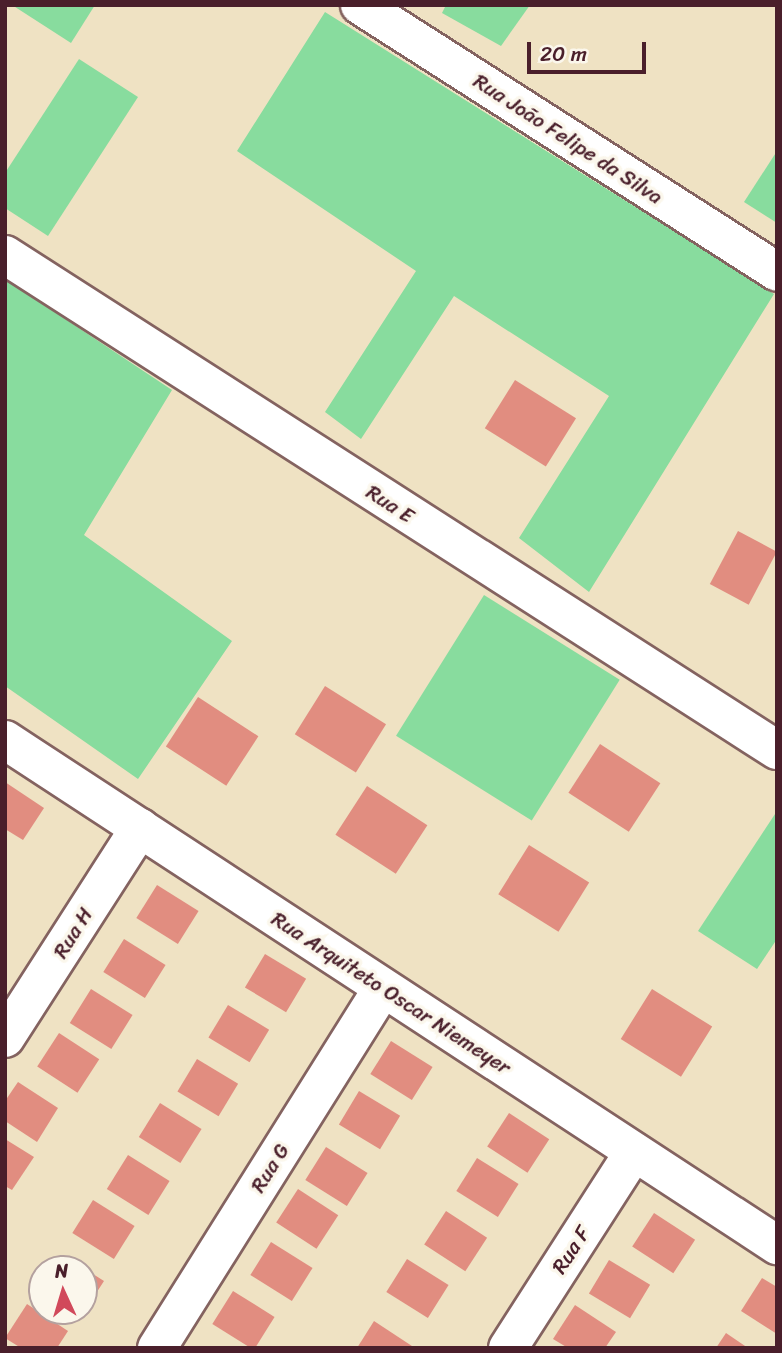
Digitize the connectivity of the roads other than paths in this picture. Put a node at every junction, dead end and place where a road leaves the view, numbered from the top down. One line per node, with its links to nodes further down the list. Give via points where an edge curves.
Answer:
1 (360, 5): 3 (street, Rua João Felipe da Silva)
2 (5, 254): 5 (street, Rua E)
3 (777, 272)
4 (5, 740): 6 (street, Rua Arquiteto Oscar Niemeyer)
5 (777, 750)
6 (140, 828): 7 (street, Rua Arquiteto Oscar Niemeyer); 8 (street, Rua H)
7 (383, 988): 9 (street, Rua Arquiteto Oscar Niemeyer); 11 (street, Rua G)
8 (5, 1038)
9 (634, 1152): 10 (street, Rua Arquiteto Oscar Niemeyer); 12 (street, Rua F)
10 (777, 1245)
11 (157, 1348)
12 (508, 1348)

